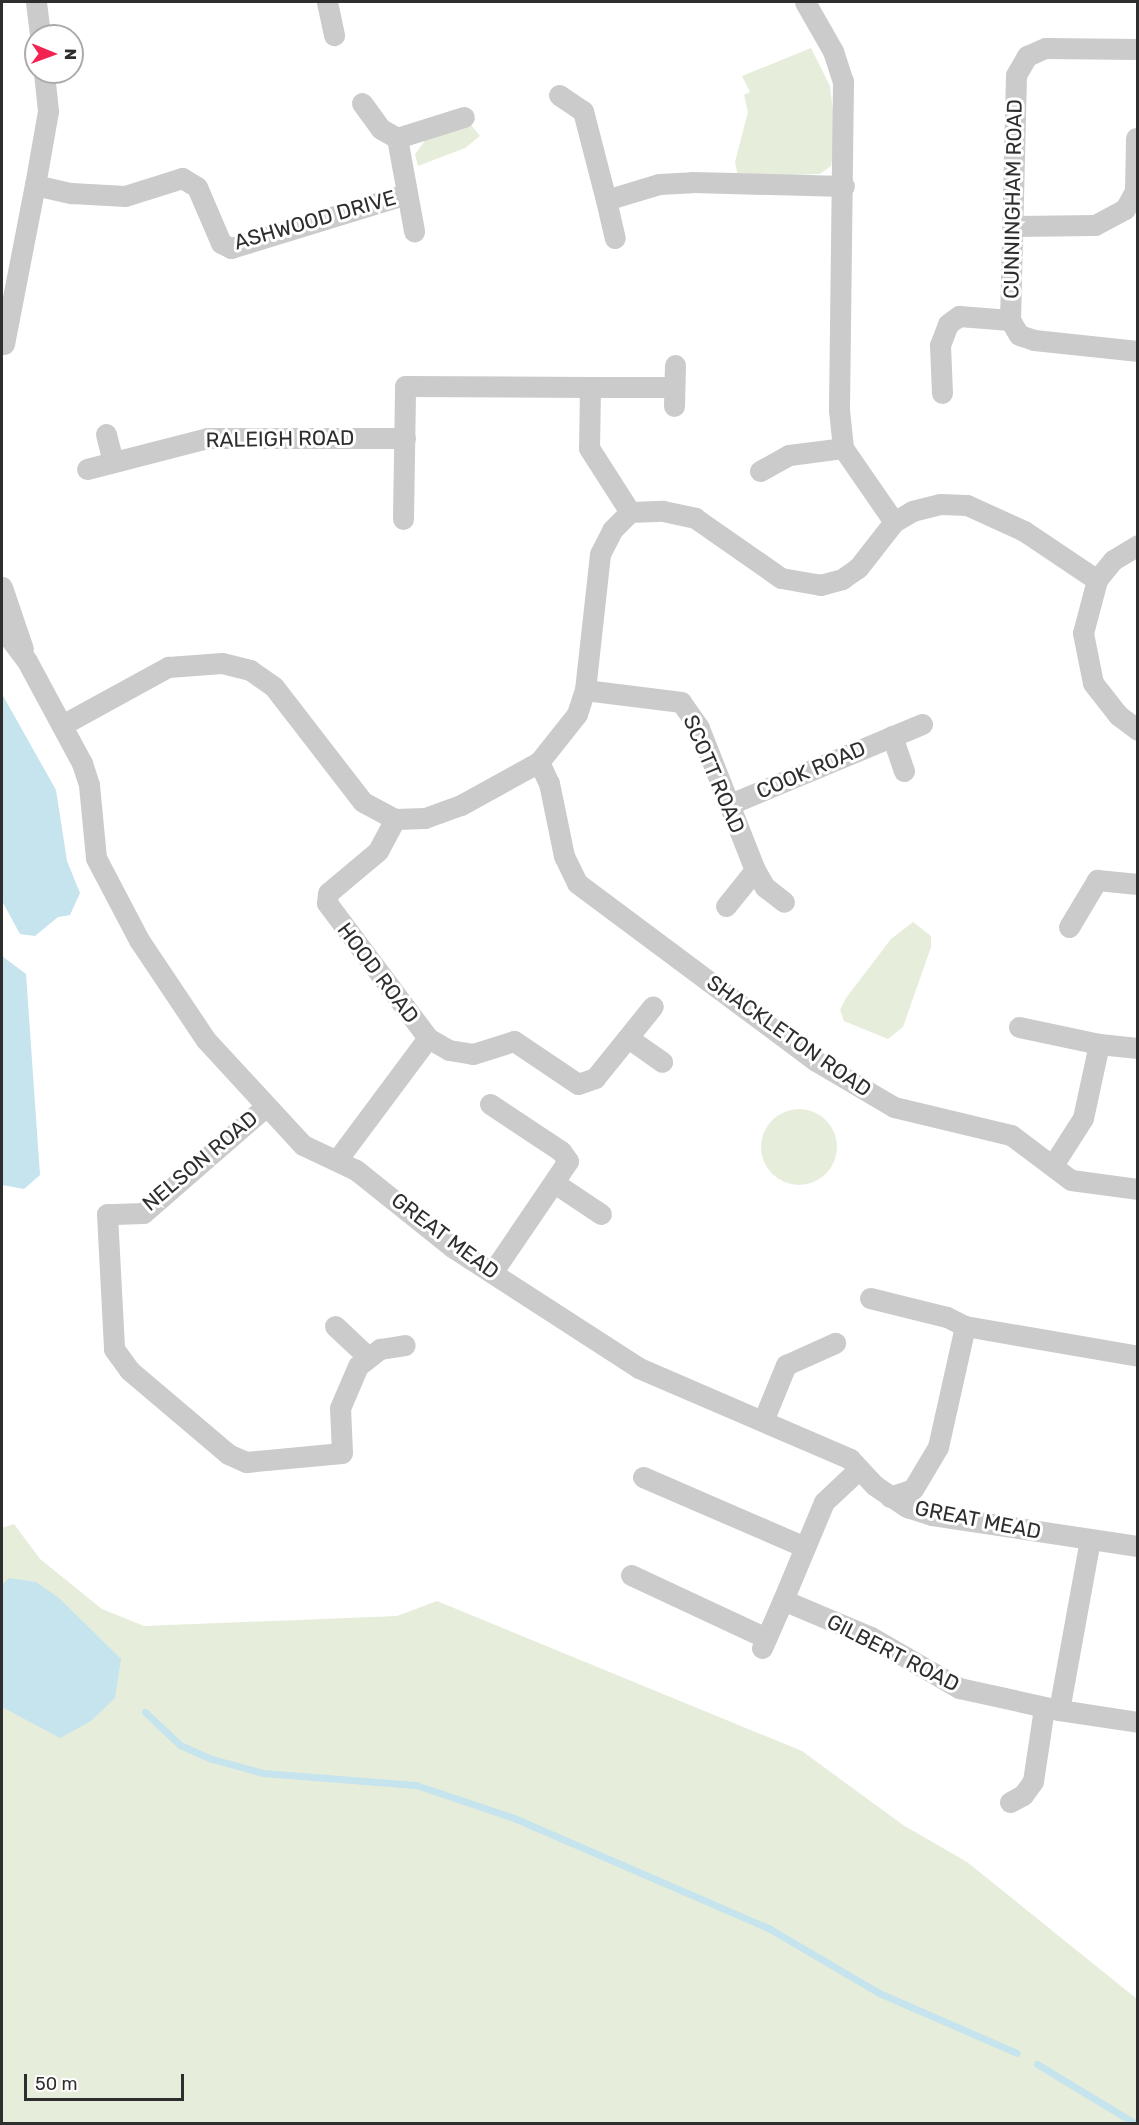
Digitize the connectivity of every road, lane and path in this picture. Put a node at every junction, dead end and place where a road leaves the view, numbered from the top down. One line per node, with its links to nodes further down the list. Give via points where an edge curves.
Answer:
1 (36, 2): 4 (street)
2 (327, 2): 5 (street)
3 (805, 2): 14 (street, via 832,51 843,81)
4 (39, 24)
5 (334, 35)
6 (1137, 49): 17 (street, CUNNINGHAM ROAD, via 1045,48 1027,56 1016,75)
7 (45, 84): 13 (street, via 48,111)
8 (559, 95): 16 (street, via 583,111)
9 (362, 104): 11 (street, via 381,129)
10 (464, 117): 11 (street)
11 (397, 138): 15 (street, ASHWOOD DRIVE)
12 (1136, 138): 17 (street, via 1135,191 1125,209 1095,225)
13 (34, 185): 15 (street, ASHWOOD DRIVE, via 71,193 125,196 182,178 197,187 221,243 231,248); 20 (street)
14 (844, 186): 16 (street, via 692,182 659,184); 29 (street, via 839,410)
15 (407, 194): 18 (street, ASHWOOD DRIVE)
16 (606, 200): 19 (street)
17 (1014, 226): 21 (street, CUNNINGHAM ROAD)
18 (414, 231)
19 (615, 238)
20 (5, 309): 22 (street)
21 (1010, 320): 23 (street, CUNNINGHAM ROAD, via 1019,335 1034,340); 26 (street, via 959,316 948,324 940,345)
22 (4, 344)
23 (1137, 351)
24 (675, 365): 25 (street, via 674,396)
25 (590, 387): 28 (street, via 405,386); 33 (street, via 589,448)
26 (942, 393)
27 (106, 434): 30 (street)
28 (405, 438): 30 (street, RALEIGH ROAD, via 207,438); 34 (street)
29 (843, 448): 32 (street, via 789,455); 35 (street)
30 (113, 462): 31 (street, RALEIGH ROAD)
31 (87, 469)
32 (760, 471)
33 (630, 512): 35 (street, via 663,511 695,518 781,578 820,585 842,579 858,568); 41 (street, via 612,530 595,575)
34 (403, 519)
35 (894, 522): 37 (street, via 940,504 967,505 1024,531)
36 (1137, 544): 37 (street, via 1113,560)
37 (1097, 580): 44 (street, via 1083,633 1089,667 1102,698)
38 (2, 586): 40 (street, GREAT MEAD)
39 (2, 628): 40 (street, GREAT MEAD)
40 (27, 661): 43 (street, GREAT MEAD)
41 (585, 690): 46 (street, via 577,714); 48 (street, SCOTT ROAD, via 681,702 699,728)
42 (922, 724): 45 (street, COOK ROAD)
43 (62, 725): 49 (street, via 168,667 222,663 250,670 274,687 363,802); 63 (street, GREAT MEAD, via 89,785 96,858 119,905 199,1031)
44 (1137, 730)
45 (892, 736): 47 (street, COOK ROAD); 48 (street, COOK ROAD)
46 (539, 762): 49 (street, via 461,805 425,818); 65 (street, SHACKLETON ROAD, via 549,783 569,870 589,894 864,1093 894,1107 1011,1135)
47 (904, 771)
48 (730, 804): 50 (street, SCOTT ROAD)
49 (395, 819): 57 (street, HOOD ROAD, via 378,850 328,893 327,903)
50 (755, 870): 52 (street, SCOTT ROAD, via 765,887); 53 (street)
51 (1137, 884): 54 (street, via 1097,880)
52 (784, 902)
53 (726, 906)
54 (1069, 927)
55 (653, 1006): 58 (street)
56 (1019, 1028): 59 (street)
57 (428, 1038): 58 (street, via 449,1050 473,1054 514,1041 578,1084 595,1078 616,1050); 64 (street, HOOD ROAD)
58 (631, 1040): 61 (street)
59 (1099, 1044): 60 (street); 65 (street, via 1083,1118)
60 (1137, 1048)
61 (662, 1062)
62 (490, 1104): 66 (street, via 566,1155 567,1168)
63 (264, 1108): 64 (street, GREAT MEAD, via 303,1145); 75 (street, NELSON ROAD, via 143,1213 107,1214 114,1349 129,1370 228,1454 246,1462 342,1453 340,1408 349,1382)
64 (337, 1160): 69 (street, GREAT MEAD, via 401,1201 452,1247)
65 (1053, 1165): 67 (street, SHACKLETON ROAD, via 1071,1180)
66 (556, 1184): 68 (street); 69 (street)
67 (1137, 1189)
68 (601, 1214)
69 (492, 1273): 77 (street, GREAT MEAD, via 646,1372)
70 (870, 1298): 72 (street, via 947,1317)
71 (335, 1326): 75 (street)
72 (965, 1326): 76 (street); 80 (street, via 938,1447 913,1489)
73 (835, 1343): 77 (street, via 786,1365)
74 (405, 1345): 75 (street)
75 (368, 1356)
76 (1137, 1356)
77 (763, 1421): 78 (street, GREAT MEAD, via 827,1448)
78 (859, 1469): 80 (street, GREAT MEAD); 83 (street, via 824,1502)
79 (643, 1476): 83 (street)
80 (890, 1497): 81 (street, GREAT MEAD, via 932,1515)
81 (1090, 1540): 82 (street, GREAT MEAD); 86 (street)
82 (1137, 1546)
83 (805, 1547): 85 (street)
84 (631, 1575): 85 (street, via 764,1643)
85 (783, 1600): 86 (street, GILBERT ROAD, via 871,1637 959,1688)
86 (1052, 1709): 87 (street, GILBERT ROAD); 88 (street, via 1033,1781 1023,1795)
87 (1137, 1722)
88 (1010, 1802)

